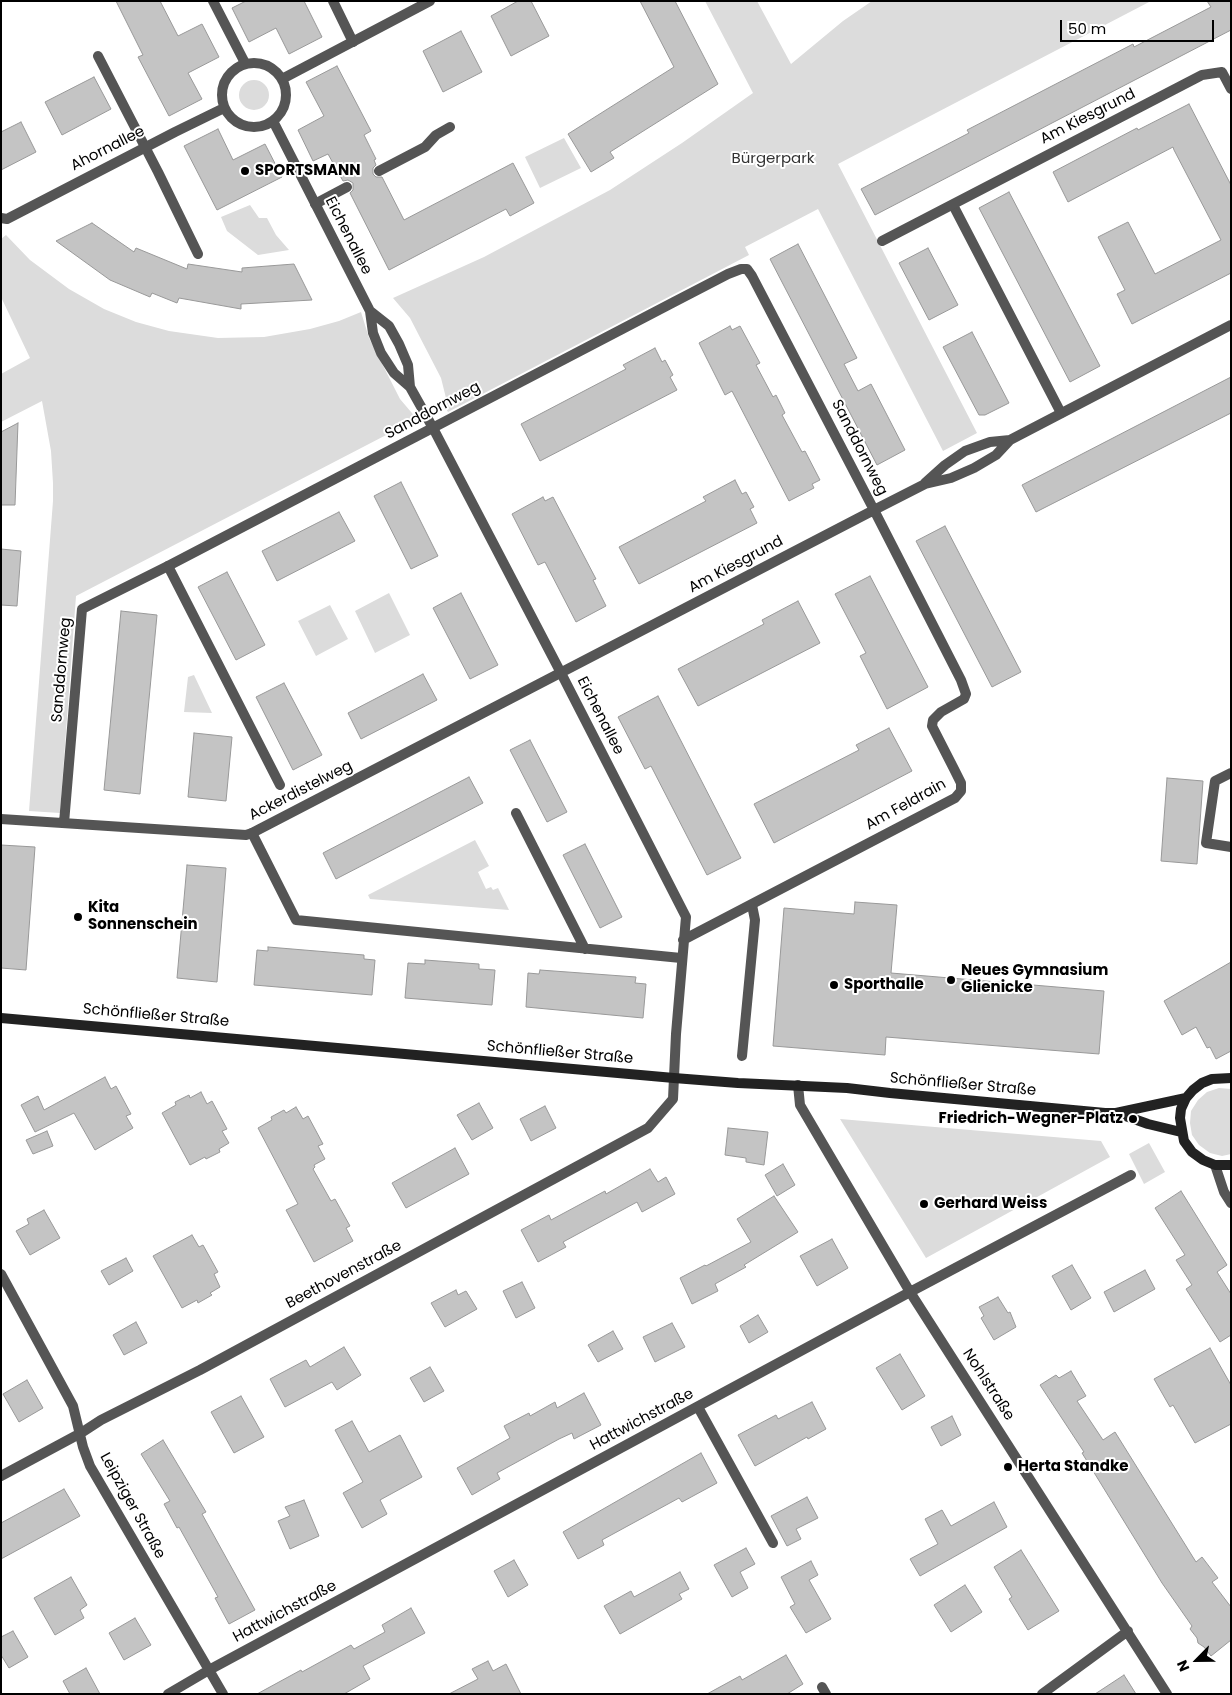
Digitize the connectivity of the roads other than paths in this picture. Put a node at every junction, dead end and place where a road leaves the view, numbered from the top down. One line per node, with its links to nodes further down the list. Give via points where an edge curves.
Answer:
1 (213, 1): 6 (street)
2 (333, 1): 4 (street)
3 (430, 1): 4 (street)
4 (353, 42): 7 (street)
5 (98, 56): 12 (street)
6 (245, 63): 7 (street, via 266,65); 9 (street, via 224,81 221,95)
7 (282, 79): 10 (street, via 286,102)
8 (1231, 89): 16 (street, Am Kiesgrund, via 1222,72 1202,75)
9 (224, 108): 10 (street, via 232,120 245,127 260,127); 12 (street, Ahornallee)
10 (273, 122): 15 (street, Eichenallee)
11 (450, 127): 13 (street, via 425,146)
12 (145, 147): 17 (street, Ahornallee); 20 (street)
13 (379, 171)
14 (346, 188): 15 (street)
15 (315, 204): 21 (street, Eichenallee)
16 (953, 204): 19 (street, Am Kiesgrund); 24 (street)
17 (4, 219): 18 (street, Ahornallee)
18 (1, 229)
19 (882, 241)
20 (198, 254)
21 (370, 311): 23 (street, Eichenallee, via 373,334 381,353 394,373); 23 (street, Eichenallee, via 389,326 399,344 408,365)
22 (1231, 325): 24 (street, Am Kiesgrund)
23 (410, 387): 25 (street, Eichenallee)
24 (1061, 413): 26 (street, Am Kiesgrund)
25 (433, 428): 28 (street, Sanddornweg, via 728,274 747,269); 29 (street, Sanddornweg); 30 (street, Eichenallee)
26 (1010, 440): 27 (street, Am Kiesgrund, via 996,455 974,468); 27 (street, Am Kiesgrund, via 990,442 966,451)
27 (925, 484): 28 (street, Am Kiesgrund)
28 (874, 510): 30 (street, Am Kiesgrund); 38 (street, Am Feldrain, via 966,694 964,699 941,712 932,726 954,769 960,791 955,798)
29 (168, 566): 32 (street); 35 (street, Sanddornweg, via 82,609)
30 (561, 673): 36 (street, Ackerdistelweg); 39 (street, Eichenallee, via 686,917)
31 (1231, 773): 37 (street, via 1215,781 1206,843)
32 (280, 785)
33 (516, 814): 40 (street)
34 (1, 819): 35 (street, Ackerdistelweg)
35 (64, 823): 36 (street, Ackerdistelweg)
36 (252, 833): 40 (street, via 296,920)
37 (1231, 847)
38 (752, 905): 39 (street, Am Feldrain); 43 (street, via 754,920)
39 (683, 940): 41 (street, Eichenallee)
40 (585, 948): 41 (street)
41 (682, 958): 44 (street, Eichenallee)
42 (1, 1018): 44 (main road, Schönfließer Straße)
43 (742, 1056)
44 (674, 1078): 46 (main road, Schönfließer Straße); 57 (street, Beethovenstraße, via 673,1099 648,1128)
45 (1231, 1078): 47 (main road, via 1212,1078)
46 (798, 1085): 48 (main road, Schönfließer Straße); 55 (street, Nohlstraße, via 800,1105)
47 (1186, 1098): 48 (main road, Schönfließer Straße); 49 (main road, via 1181,1109)
48 (1116, 1113): 49 (main road, Schönfließer Straße)
49 (1181, 1132): 50 (main road, via 1192,1152)
50 (1215, 1165): 51 (main road); 53 (street)
51 (1231, 1165)
52 (1131, 1175): 55 (street, Hattwichstraße)
53 (1231, 1203)
54 (1, 1274): 57 (street, Leipziger Straße, via 73,1406)
55 (910, 1292): 56 (street, Hattwichstraße); 60 (street, Nohlstraße)
56 (698, 1407): 59 (street); 61 (street, Hattwichstraße)
57 (81, 1433): 58 (street, Beethovenstraße); 61 (street, Leipziger Straße, via 90,1466)
58 (1, 1476)
59 (774, 1543)
60 (1128, 1630): 64 (street); 65 (street, Nohlstraße)
61 (209, 1670): 62 (street, Hattwichstraße); 63 (street, Leipziger Straße)
62 (168, 1694)
63 (223, 1694)
64 (1042, 1694)
65 (1167, 1694)

